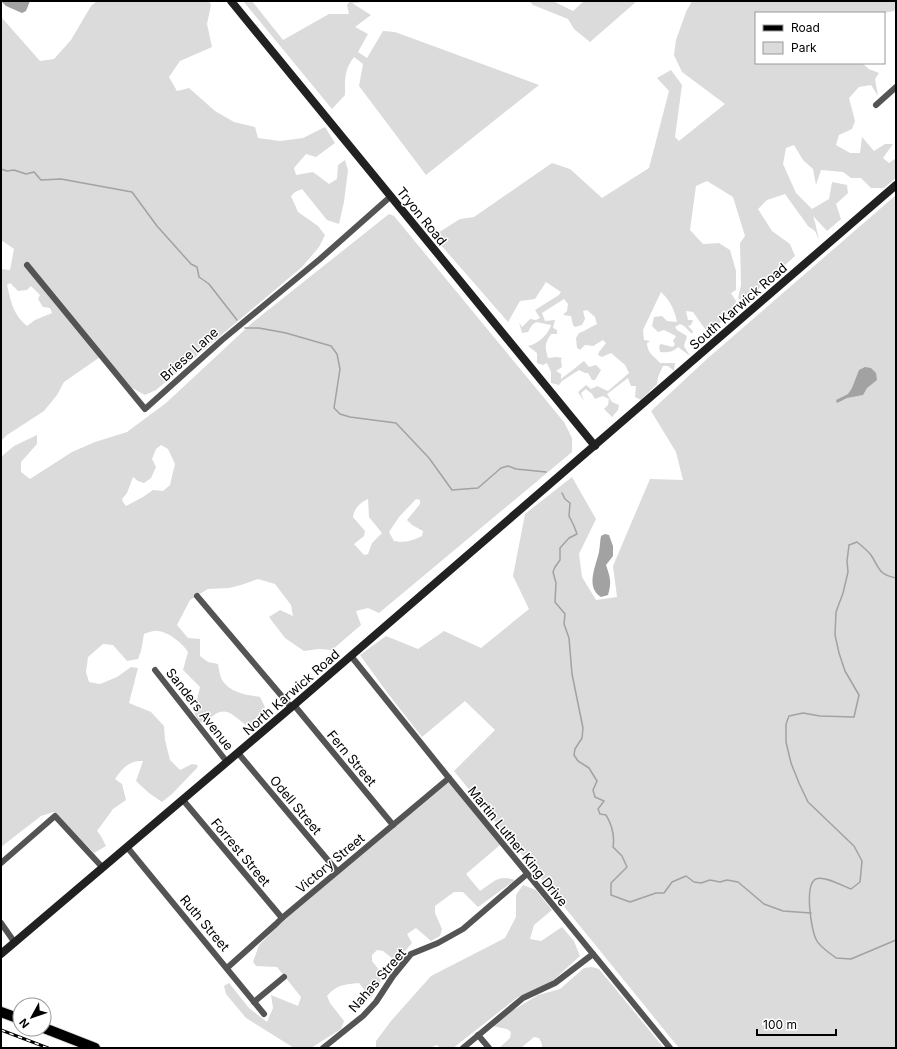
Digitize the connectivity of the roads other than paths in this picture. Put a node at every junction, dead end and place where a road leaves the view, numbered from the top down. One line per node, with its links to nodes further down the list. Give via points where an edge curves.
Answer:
1 (231, 1): 5 (street, Tryon Road)
2 (896, 87): 3 (street)
3 (876, 105)
4 (896, 185): 7 (street, South Karwick Road)
5 (390, 197): 6 (street, Briese Lane, via 145,409); 7 (street, Tryon Road)
6 (27, 265)
7 (595, 446): 9 (street, North Karwick Road)
8 (197, 596): 11 (street, Fern Street)
9 (351, 656): 11 (street, North Karwick Road); 14 (street, Martin Luther King Drive)
10 (155, 670): 13 (street, Sanders Avenue)
11 (292, 706): 12 (street, North Karwick Road); 16 (street, Fern Street)
12 (238, 752): 13 (street, North Karwick Road); 20 (street, Odell Street)
13 (228, 762): 15 (street, North Karwick Road)
14 (449, 778): 16 (street, Victory Street); 21 (street, Martin Luther King Drive)
15 (183, 800): 17 (street, North Karwick Road); 22 (street, Forrest Street)
16 (393, 825): 20 (street, Victory Street)
17 (127, 847): 19 (street, North Karwick Road); 27 (street, Ruth Street)
18 (1, 863): 19 (street, via 55,816)
19 (103, 868): 24 (street, North Karwick Road)
20 (337, 871): 22 (street, Victory Street)
21 (527, 874): 26 (street, Martin Luther King Drive); 36 (street, Nahas Street, via 463,929 411,954 363,1016)
22 (282, 918): 27 (street, Victory Street)
23 (1, 923): 24 (street)
24 (15, 943): 25 (street, North Karwick Road)
25 (1, 954)
26 (593, 954): 34 (street, via 555,983 523,998); 39 (street, Martin Luther King Drive)
27 (227, 968): 29 (street, Ruth Street)
28 (284, 977): 29 (street)
29 (254, 1002): 31 (street, Ruth Street)
30 (1, 1012): 32 (main road)
31 (264, 1014)
32 (12, 1016)
33 (52, 1031): 35 (main road)
34 (478, 1035): 37 (street); 38 (street)
35 (95, 1048)
36 (323, 1048)
37 (463, 1048)
38 (489, 1048)
39 (670, 1048)

